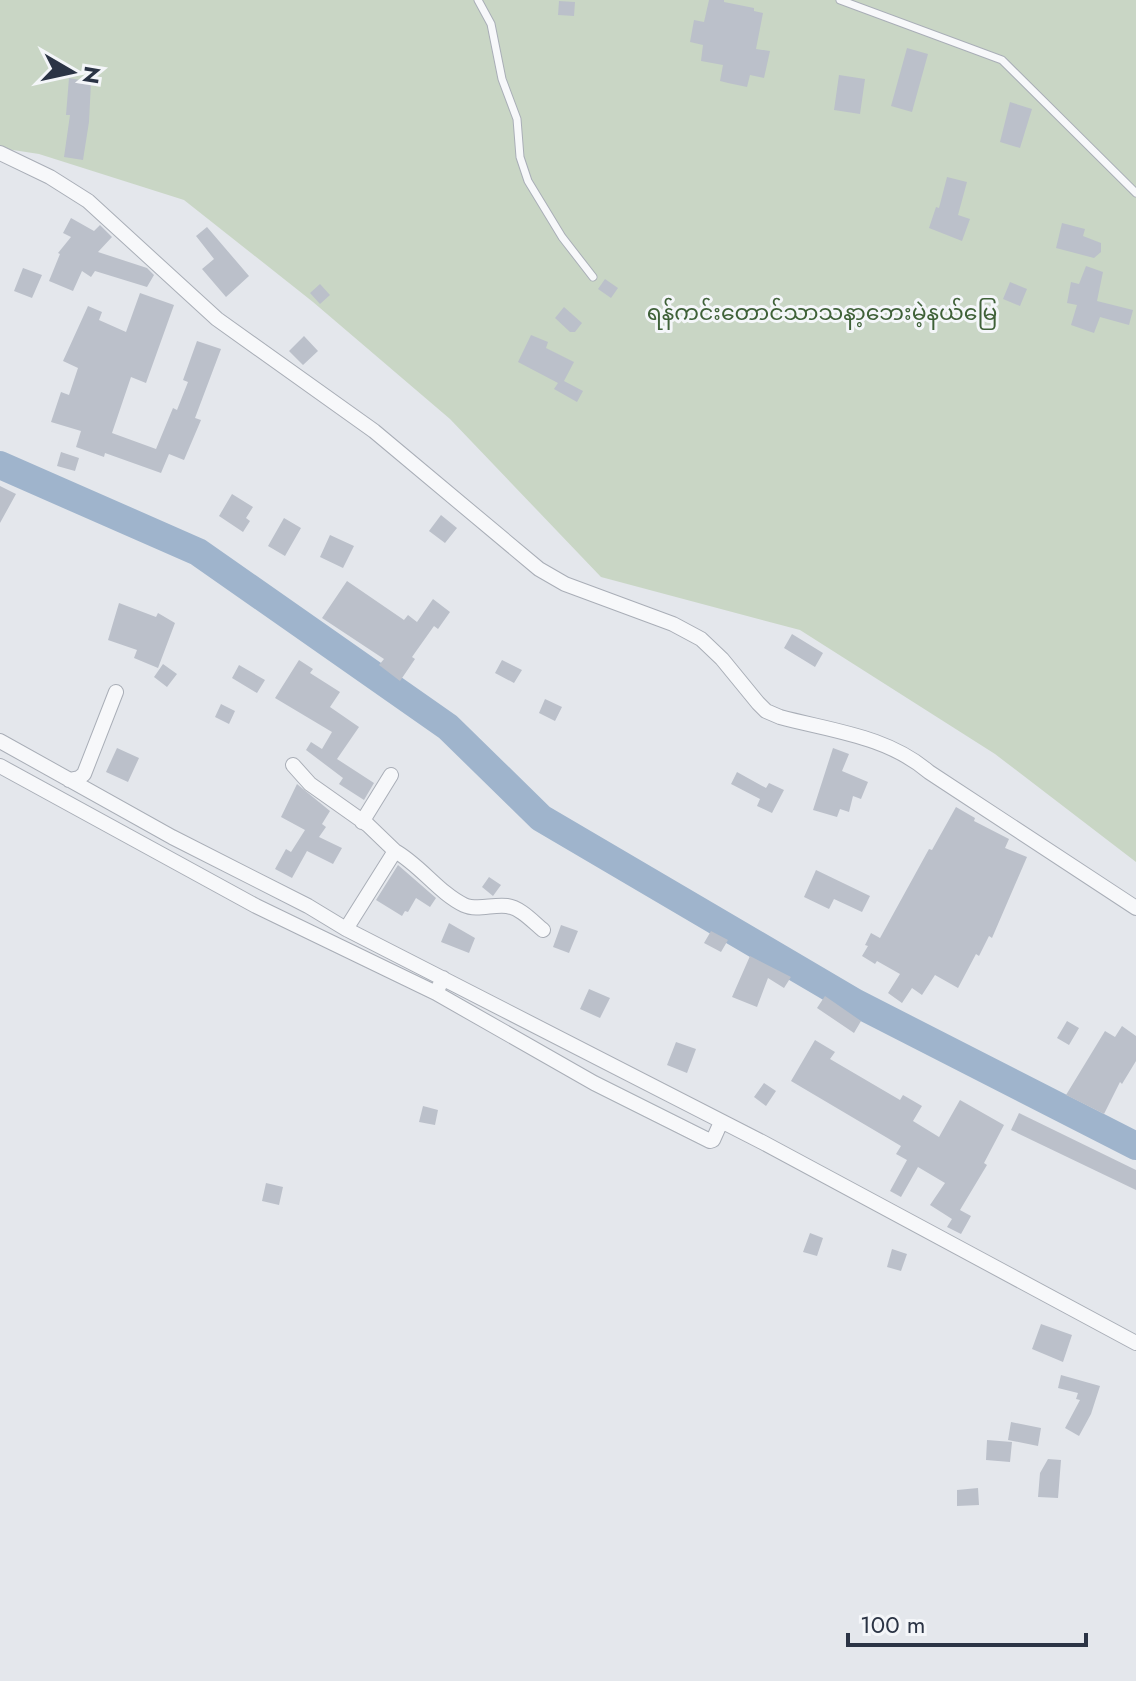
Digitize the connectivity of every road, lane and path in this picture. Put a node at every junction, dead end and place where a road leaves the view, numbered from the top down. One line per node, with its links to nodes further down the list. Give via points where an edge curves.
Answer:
1 (478, 0): 5 (lane, via 491,24 528,181)
2 (840, 0): 4 (lane, via 1002,60)
3 (0, 153): 14 (street, via 88,201 217,319 374,431 554,579 701,639 766,711 904,753)
4 (1136, 193)
5 (593, 277)
6 (116, 692): 11 (street, via 84,774)
7 (0, 741): 11 (street)
8 (293, 765): 12 (street)
9 (0, 766): 15 (street, via 256,906)
10 (391, 775): 12 (street)
11 (69, 780): 15 (street)
12 (362, 822): 13 (street)
13 (395, 851): 16 (street); 17 (street, via 462,904 514,908)
14 (1136, 908)
15 (317, 922): 16 (street); 18 (street)
16 (346, 929): 18 (street)
17 (543, 930)
18 (439, 985): 19 (street); 19 (street, via 602,1087 710,1141)
19 (718, 1129): 20 (street)
20 (1136, 1343)

